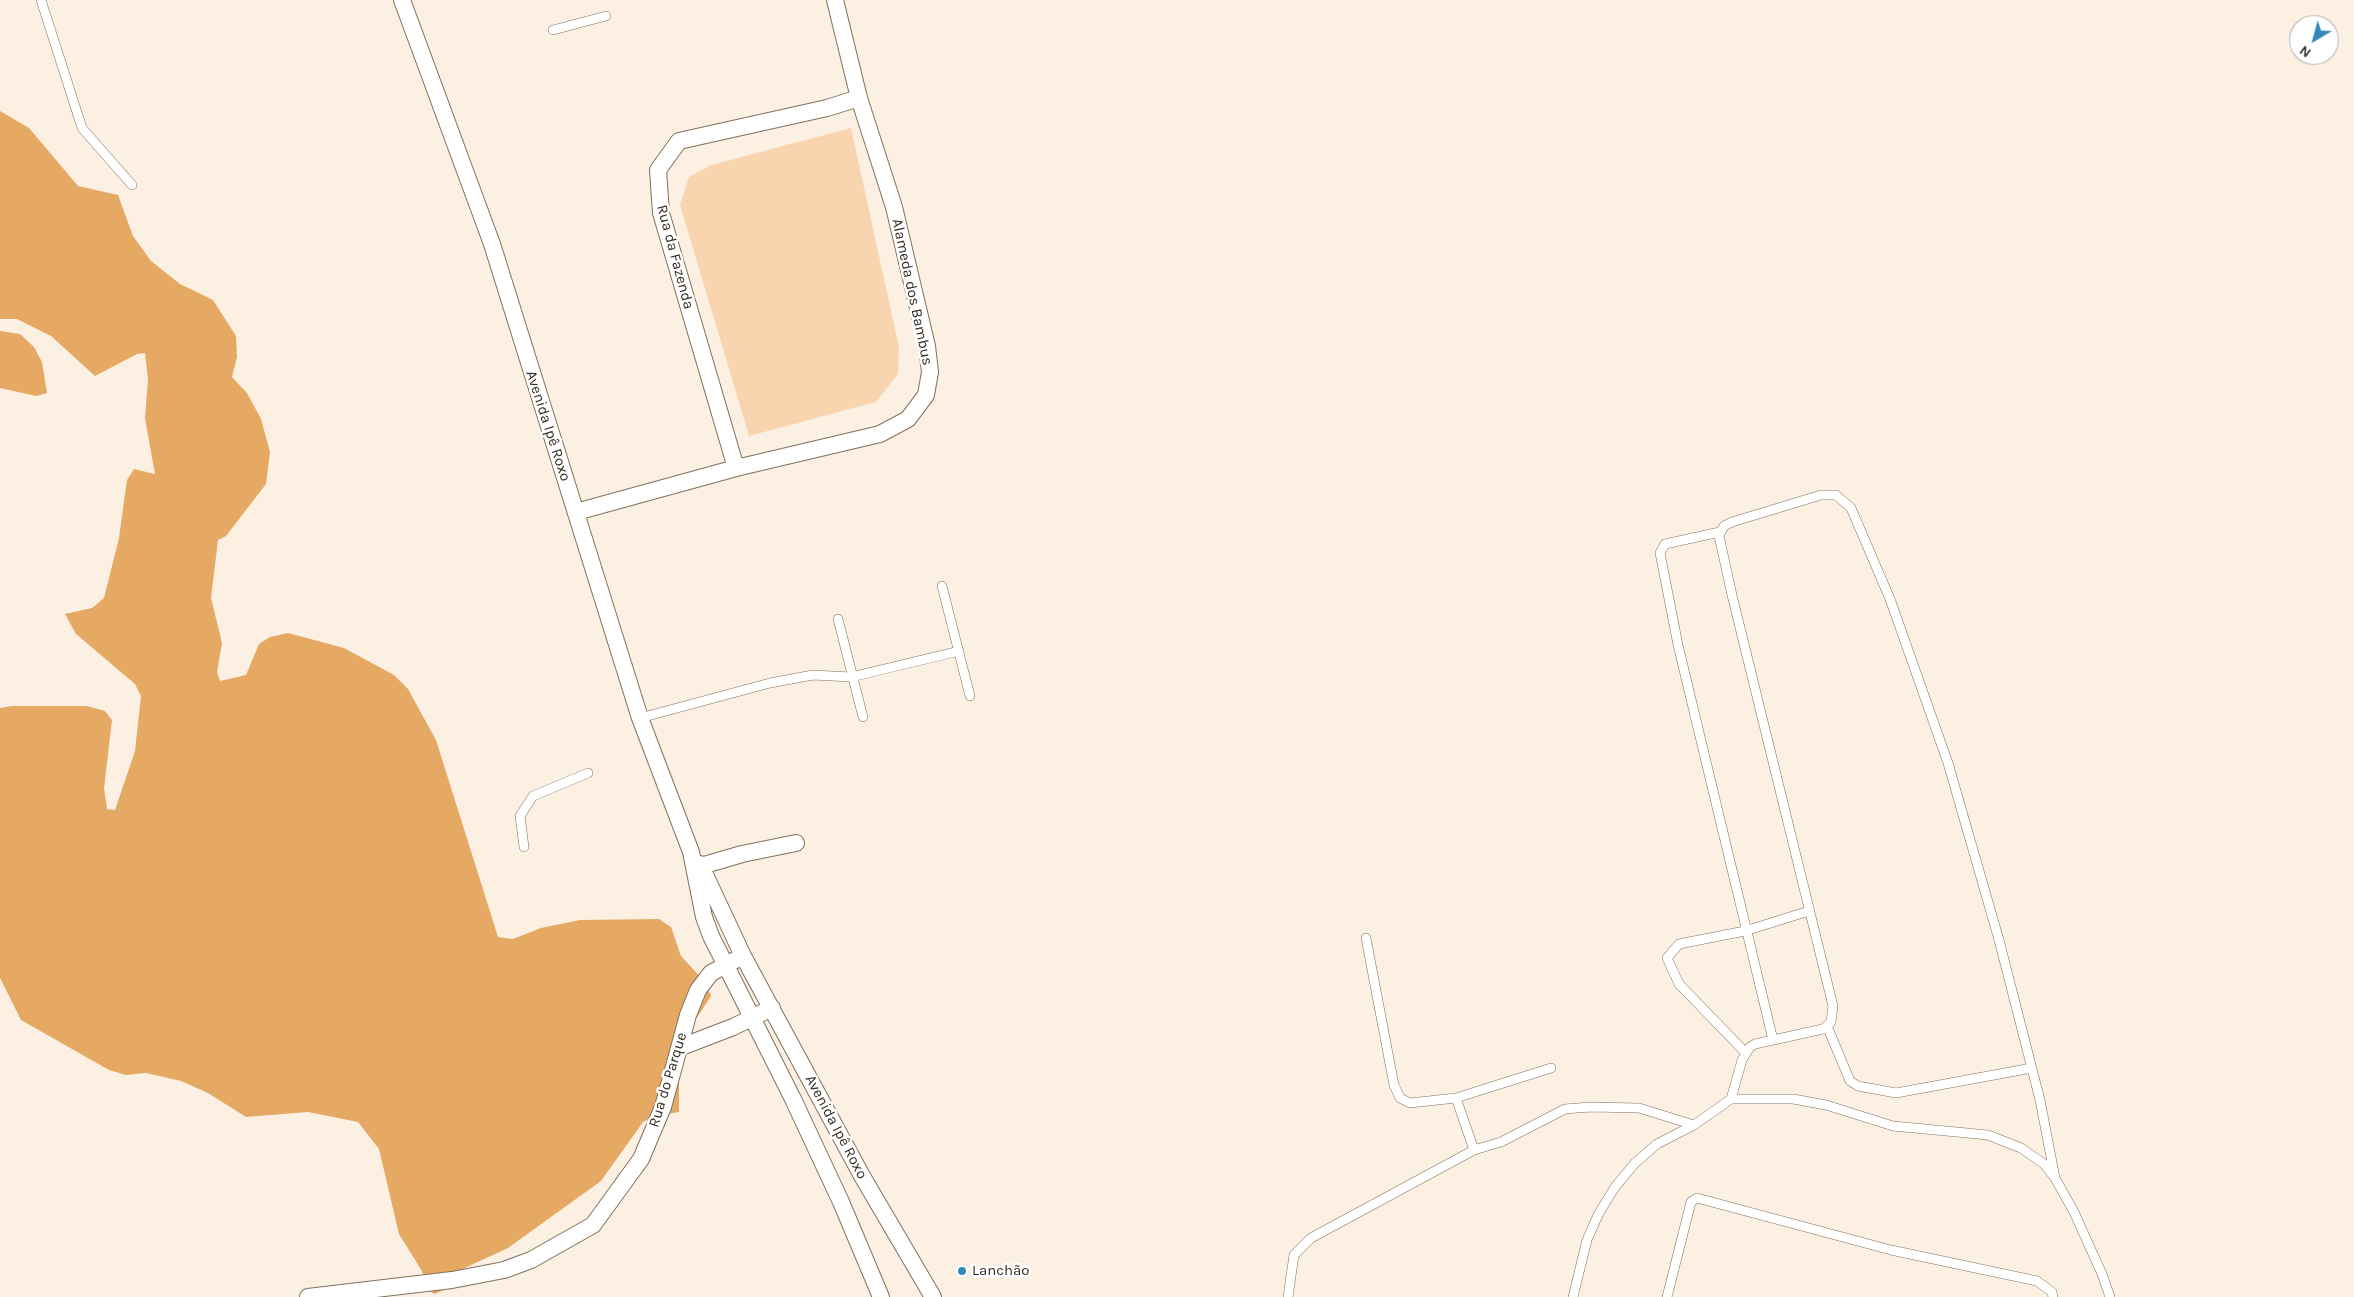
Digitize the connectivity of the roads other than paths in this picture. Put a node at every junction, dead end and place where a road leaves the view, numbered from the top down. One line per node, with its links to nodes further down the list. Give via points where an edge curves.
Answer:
1 (41, 0): 7 (lane, via 82,128)
2 (402, 0): 9 (street, Avenida Ipê Roxo, via 481,211)
3 (835, 0): 6 (street, Alameda dos Bambus)
4 (606, 16): 5 (lane)
5 (553, 30)
6 (859, 98): 8 (street, Alameda dos Bambus, via 894,207 927,346 930,372 926,395 908,419 880,434); 8 (street, Rua da Fazenda, via 679,142 658,170 661,213)
7 (132, 185)
8 (736, 468): 9 (street, Alameda dos Bambus)
9 (576, 512): 17 (street, Avenida Ipê Roxo)
10 (1720, 532): 23 (lane, via 1719,540); 24 (lane, via 1665,544 1660,554); 35 (lane, via 1732,522 1821,495 1836,495 1852,508 1890,599 1948,763)
11 (942, 586): 13 (lane)
12 (838, 619): 14 (lane)
13 (959, 652): 14 (lane); 15 (lane)
14 (853, 676): 16 (lane); 17 (lane, via 824,674 779,681)
15 (970, 696)
16 (863, 717)
17 (640, 718): 21 (street, Avenida Ipê Roxo)
18 (588, 774): 20 (lane, via 533,796 520,816)
19 (796, 843): 22 (street)
20 (524, 847)
21 (691, 852): 22 (street, Avenida Ipê Roxo); 27 (street, Avenida Ipê Roxo, via 704,917)
22 (701, 866): 26 (street, Avenida Ipê Roxo)
23 (1809, 911): 24 (lane); 30 (lane, via 1833,1006 1833,1016)
24 (1745, 931): 31 (lane); 33 (lane, via 1679,944 1667,958 1679,984)
25 (1366, 938): 36 (lane, via 1394,1085 1400,1098 1410,1103)
26 (743, 956): 27 (street); 28 (street, Avenida Ipê Roxo)
27 (724, 964): 29 (street, Avenida Ipê Roxo); 32 (street, Rua do Parque, via 711,973 698,990)
28 (772, 1008): 29 (street); 43 (street, Avenida Ipê Roxo, via 862,1176)
29 (751, 1018): 32 (street); 42 (street, Avenida Ipê Roxo, via 842,1202)
30 (1827, 1026): 31 (lane); 35 (lane, via 1850,1081 1858,1086 1896,1093)
31 (1773, 1040): 33 (lane, via 1755,1044)
32 (681, 1047): 41 (street, Rua do Parque, via 664,1108 641,1159 593,1225 531,1260 504,1270 452,1280)
33 (1745, 1052): 37 (lane)
34 (1551, 1068): 36 (lane)
35 (2032, 1068): 40 (lane)
36 (1456, 1098): 39 (lane)
37 (1731, 1099): 38 (lane); 40 (lane, via 1793,1099 1826,1105 1893,1126 1988,1135 2021,1148 2044,1164)
38 (1694, 1125): 39 (lane, via 1639,1108 1565,1109 1501,1142); 45 (lane, via 1657,1144 1635,1163 1616,1187 1587,1240)
39 (1474, 1150): 44 (lane, via 1311,1238 1294,1255)
40 (2055, 1178): 48 (lane, via 2074,1212)
41 (308, 1297)
42 (881, 1297)
43 (933, 1297)
44 (1288, 1297)
45 (1574, 1297)
46 (1667, 1297): 47 (lane, via 1691,1202 1697,1198 1890,1250 2037,1281 2052,1292)
47 (2053, 1297)
48 (2110, 1297)

